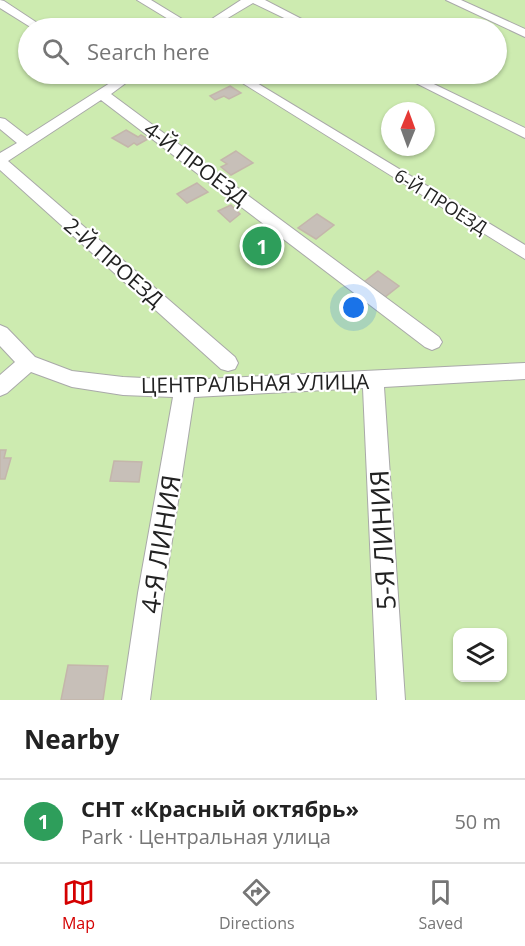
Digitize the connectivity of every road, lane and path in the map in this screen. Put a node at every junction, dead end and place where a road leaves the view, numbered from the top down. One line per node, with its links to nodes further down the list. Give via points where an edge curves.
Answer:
1 (143, 0): 7 (street)
2 (249, 0): 8 (street)
3 (256, 0): 9 (street)
4 (452, 0): 10 (street)
5 (0, 3): 6 (street)
6 (23, 18)
7 (174, 18)
8 (220, 18)
9 (293, 18)
10 (492, 18)
11 (507, 25): 12 (street)
12 (525, 33)
13 (113, 84): 16 (street)
14 (250, 84): 21 (street, 6-Й ПРОЕЗД)
15 (424, 84): 18 (street)
16 (102, 94): 19 (street); 23 (street, 4-Й ПРОЕЗД)
17 (0, 122): 19 (street)
18 (525, 134)
19 (25, 142): 20 (street)
20 (0, 161): 25 (street, 2-Й ПРОЕЗД)
21 (525, 253)
22 (0, 333): 24 (street, ЦЕНТРАЛЬНАЯ УЛИЦА)
23 (432, 342)
24 (28, 363): 28 (street); 29 (street, ЦЕНТРАЛЬНАЯ УЛИЦА, via 72,379)
25 (228, 363)
26 (525, 371): 27 (street, ЦЕНТРАЛЬНАЯ УЛИЦА)
27 (373, 381): 29 (street, ЦЕНТРАЛЬНАЯ УЛИЦА); 31 (street, 5-Я ЛИНИЯ)
28 (1, 388)
29 (186, 389): 30 (street, 4-Я ЛИНИЯ)
30 (136, 700)
31 (391, 700)

